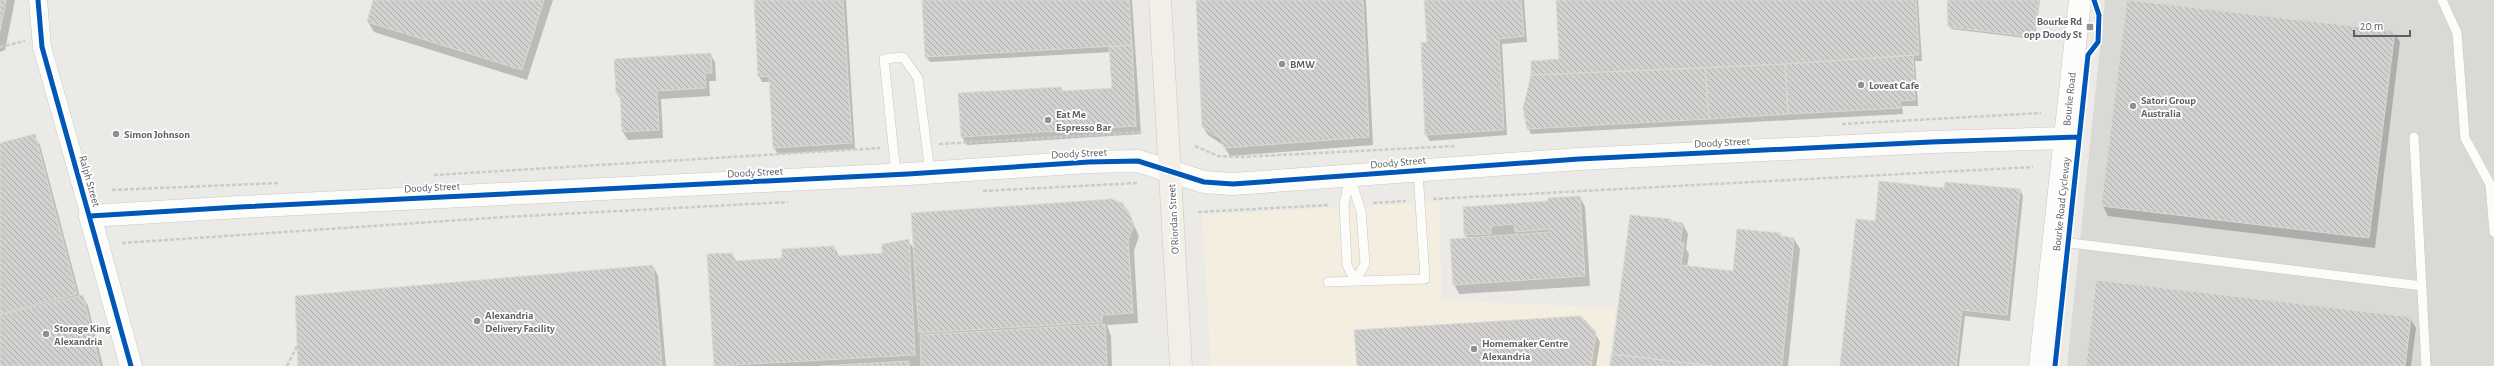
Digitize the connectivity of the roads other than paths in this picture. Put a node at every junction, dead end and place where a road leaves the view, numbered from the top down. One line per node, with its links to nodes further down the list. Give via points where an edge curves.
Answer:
1 (38, 0): 12 (street, Ralph Street, via 41,36)
2 (1160, 0): 8 (main road, O'Riordan Street)
3 (2080, 0): 5 (street, Bourke Road)
4 (2442, 0): 13 (lane, via 2457,33 2465,138 2490,184)
5 (2065, 138): 7 (street, Doody Street, via 1672,154); 14 (street, Bourke Road)
6 (2414, 138): 17 (lane)
7 (1418, 170): 11 (street, Doody Street); 15 (lane, via 1425,279)
8 (1171, 171): 9 (street, Doody Street, via 1138,161); 11 (street, Doody Street, via 1204,182 1233,184); 19 (main road, O'Riordan Street)
9 (930, 172): 10 (street, Doody Street); 10 (lane, via 918,78 903,57 884,59)
10 (896, 174): 12 (street, Doody Street)
11 (1350, 177): 15 (lane, via 1344,204 1348,265); 15 (lane, via 1361,211 1365,264)
12 (90, 216): 18 (street, Ralph Street)
13 (2494, 232)
14 (2054, 240): 17 (lane); 20 (street, Bourke Road)
15 (1355, 281): 16 (lane)
16 (1328, 282)
17 (2422, 286): 21 (lane)
18 (131, 366)
19 (1181, 366)
20 (2040, 366)
21 (2426, 366)

